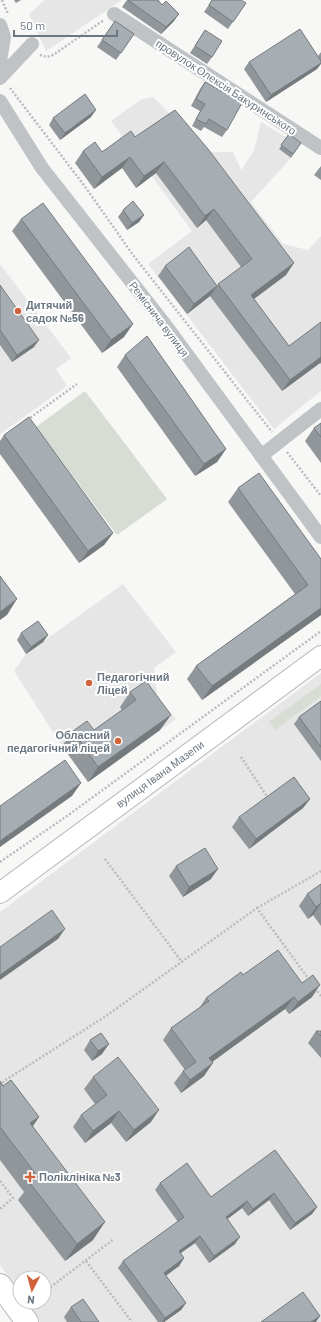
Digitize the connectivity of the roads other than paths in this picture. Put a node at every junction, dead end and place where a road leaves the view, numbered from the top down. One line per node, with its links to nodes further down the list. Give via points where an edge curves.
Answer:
1 (114, 14): 7 (street, провулок Олексія Бакуринського)
2 (0, 26): 4 (street, via 4,37)
3 (32, 44): 4 (street)
4 (6, 63): 5 (street)
5 (0, 78)
6 (0, 101): 9 (street, Реміснича вулиця, via 42,168 163,322)
7 (321, 148)
8 (321, 410): 9 (street)
9 (261, 456): 10 (street, Реміснича вулиця)
10 (321, 537)
11 (321, 656): 12 (main road, вулиця Івана Мазепи)
12 (0, 893)
13 (0, 1285): 14 (main road)
14 (27, 1322)

